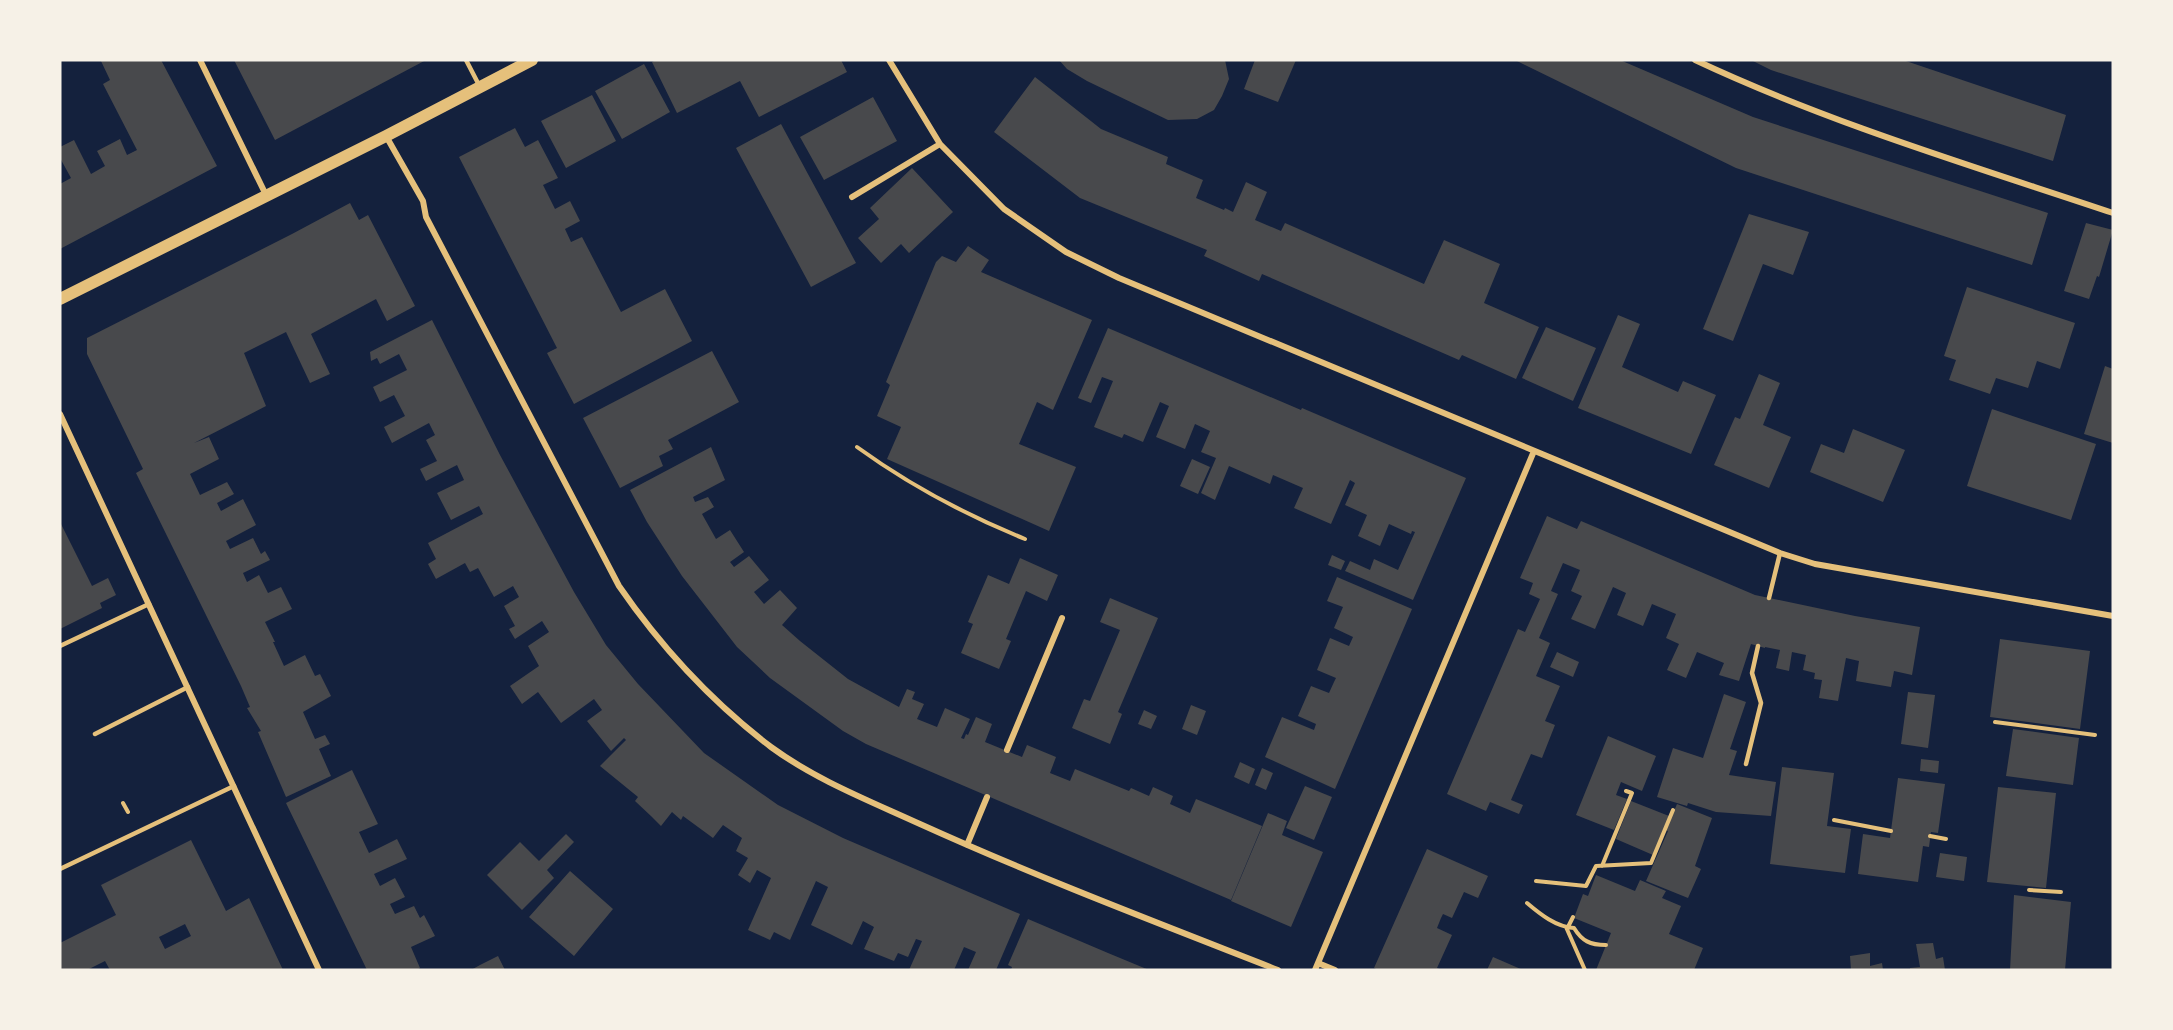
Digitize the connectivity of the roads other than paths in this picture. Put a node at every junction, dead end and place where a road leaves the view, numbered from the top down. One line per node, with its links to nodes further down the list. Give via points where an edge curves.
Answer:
1 (200, 60): 9 (street)
2 (466, 60): 6 (lane)
3 (532, 60): 6 (main road)
4 (888, 60): 8 (street)
5 (1695, 60): 11 (street, via 1756,89)
6 (480, 87): 7 (main road)
7 (386, 136): 9 (main road); 28 (street, via 619,586 648,629 720,705 773,748 831,783)
8 (940, 144): 10 (street); 14 (street, via 1004,209 1066,252 1119,278)
9 (267, 195): 12 (main road)
10 (852, 197)
11 (2113, 213)
12 (60, 299)
13 (60, 414): 17 (street)
14 (1534, 451): 15 (street); 30 (street)
15 (1780, 553): 16 (lane); 18 (street, via 1826,566)
16 (1769, 598)
17 (149, 604): 20 (lane); 22 (street)
18 (2113, 616)
19 (1062, 618): 24 (street)
20 (60, 646)
21 (1758, 646): 25 (lane, via 1752,673 1761,703)
22 (188, 687): 23 (lane); 26 (street)
23 (95, 734)
24 (1007, 750)
25 (1746, 764)
26 (234, 786): 29 (lane); 31 (street)
27 (987, 797): 28 (street)
28 (967, 845): 32 (street)
29 (60, 869)
30 (1318, 963): 33 (street); 34 (street)
31 (319, 970)
32 (1278, 970)
33 (1315, 970)
34 (1335, 970)

